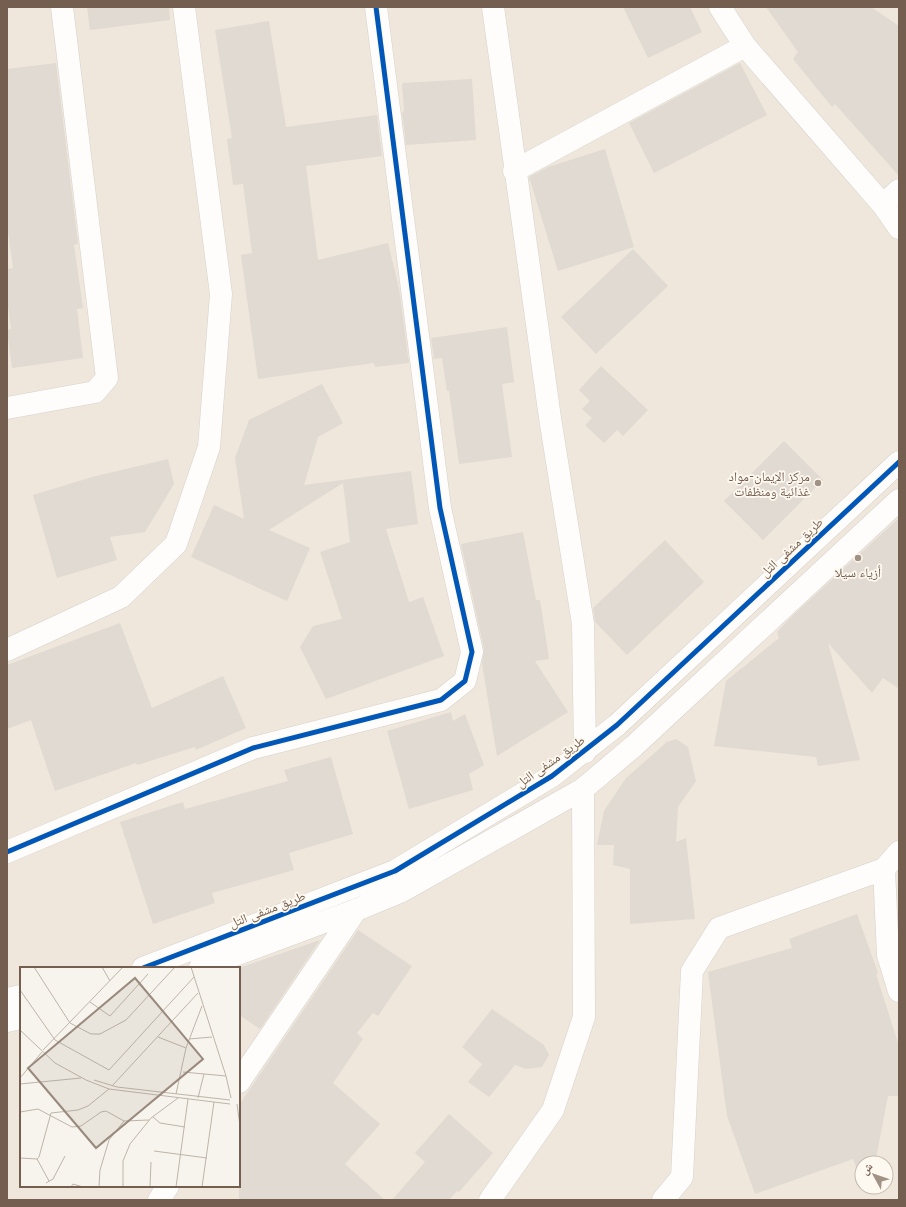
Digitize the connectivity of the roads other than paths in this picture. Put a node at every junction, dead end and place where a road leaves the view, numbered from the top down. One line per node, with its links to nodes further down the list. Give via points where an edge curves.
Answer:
1 (62, 7): 11 (street, via 107,378 95,392)
2 (184, 7): 14 (street, via 222,294 209,447 176,544 121,597)
3 (376, 7): 17 (street, via 440,508 472,652 465,681 441,700 253,748)
4 (492, 7): 7 (street)
5 (720, 7): 6 (street)
6 (745, 46): 7 (street); 9 (street)
7 (514, 171): 15 (street, via 583,624)
8 (899, 190): 9 (street)
9 (883, 205): 10 (street)
10 (899, 228)
11 (7, 408)
12 (899, 462): 15 (street, طريق مشفى التل)
13 (899, 500): 16 (street, via 634,746)
14 (7, 650)
15 (584, 752): 21 (street, طريق مشفى التل, via 552,776 395,870)
16 (583, 789): 20 (street, via 402,891); 31 (street, via 584,1017 553,1110)
17 (7, 852)
18 (899, 852): 19 (street)
19 (884, 869): 23 (street, via 888,955); 32 (street, via 719,928 692,971 682,1177)
20 (356, 910): 22 (street); 28 (street)
21 (146, 967)
22 (203, 967)
23 (899, 992)
24 (20, 996): 25 (street)
25 (7, 999)
26 (20, 1018): 27 (street)
27 (7, 1021)
28 (240, 1081)
29 (167, 1187): 30 (street)
30 (159, 1200)
31 (490, 1200)
32 (663, 1200)

